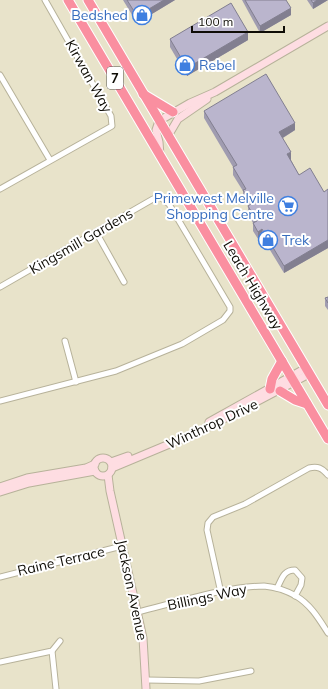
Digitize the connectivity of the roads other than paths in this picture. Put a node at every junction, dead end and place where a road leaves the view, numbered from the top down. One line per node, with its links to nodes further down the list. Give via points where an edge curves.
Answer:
1 (45, 0): 12 (street, Kirwan Way, via 112,116 112,126)
2 (68, 0): 11 (highway, Leach Highway / 7)
3 (88, 0): 7 (highway, Leach Highway / 7)
4 (328, 26): 6 (street)
5 (0, 75): 12 (street)
6 (215, 92): 8 (street); 10 (street, via 178,118)
7 (144, 94): 8 (highway); 9 (highway, Leach Highway / 7)
8 (173, 112): 9 (street)
9 (159, 121): 10 (highway, Leach Highway / 7); 11 (street, via 156,130 160,142)
10 (168, 136): 19 (highway, Leach Highway / 7)
11 (160, 155): 18 (highway, Leach Highway / 7)
12 (50, 160): 13 (street, Kirwan Way)
13 (0, 189)
14 (96, 232): 15 (street); 16 (street, Kingsmill Gardens); 21 (street, Kingsmill Gardens, via 152,199 164,199 230,306 230,311 223,320 182,344 116,371)
15 (124, 282)
16 (0, 287)
17 (65, 341): 21 (street)
18 (282, 361): 20 (highway, Leach Highway / 7); 22 (highway, via 272,379)
19 (307, 371): 20 (street, Winthrop Drive); 26 (highway, Leach Highway / 7)
20 (293, 380): 22 (street, Winthrop Drive); 23 (street, Winthrop Drive); 25 (highway, Leach Highway / 7)
21 (76, 382): 24 (street, Kingsmill Gardens)
22 (270, 389): 28 (street, Winthrop Drive, via 200,427)
23 (280, 391): 25 (highway); 28 (street, Winthrop Drive, via 204,430)
24 (0, 401)
25 (307, 404): 27 (highway, Leach Highway / 7)
26 (328, 405)
27 (328, 439)
28 (111, 465): 29 (street, via 104,458 98,459); 30 (street)
29 (95, 467): 30 (street); 32 (street, via 27,478); 33 (street)
30 (105, 475): 34 (street, Jackson Avenue)
31 (328, 475): 37 (street, via 316,466 309,468 245,504 213,517 208,523 207,530)
32 (0, 487)
33 (0, 492)
34 (122, 546): 35 (street, Raine Terrace); 39 (street, Jackson Avenue)
35 (0, 577)
36 (277, 588): 37 (street, Billings Way, via 250,587); 38 (street, Billings Way); 38 (street, via 284,574 289,570 295,570 302,578)
37 (221, 592): 39 (street, Billings Way)
38 (295, 596): 40 (street, Billings Way, via 316,615)
39 (138, 612): 45 (street, Jackson Avenue, via 145,652)
40 (328, 633)
41 (60, 641): 42 (street)
42 (52, 651): 43 (street); 46 (street)
43 (0, 662)
44 (251, 671): 45 (street, via 199,680)
45 (146, 680): 47 (street, Jackson Avenue)
46 (56, 689)
47 (146, 689)

